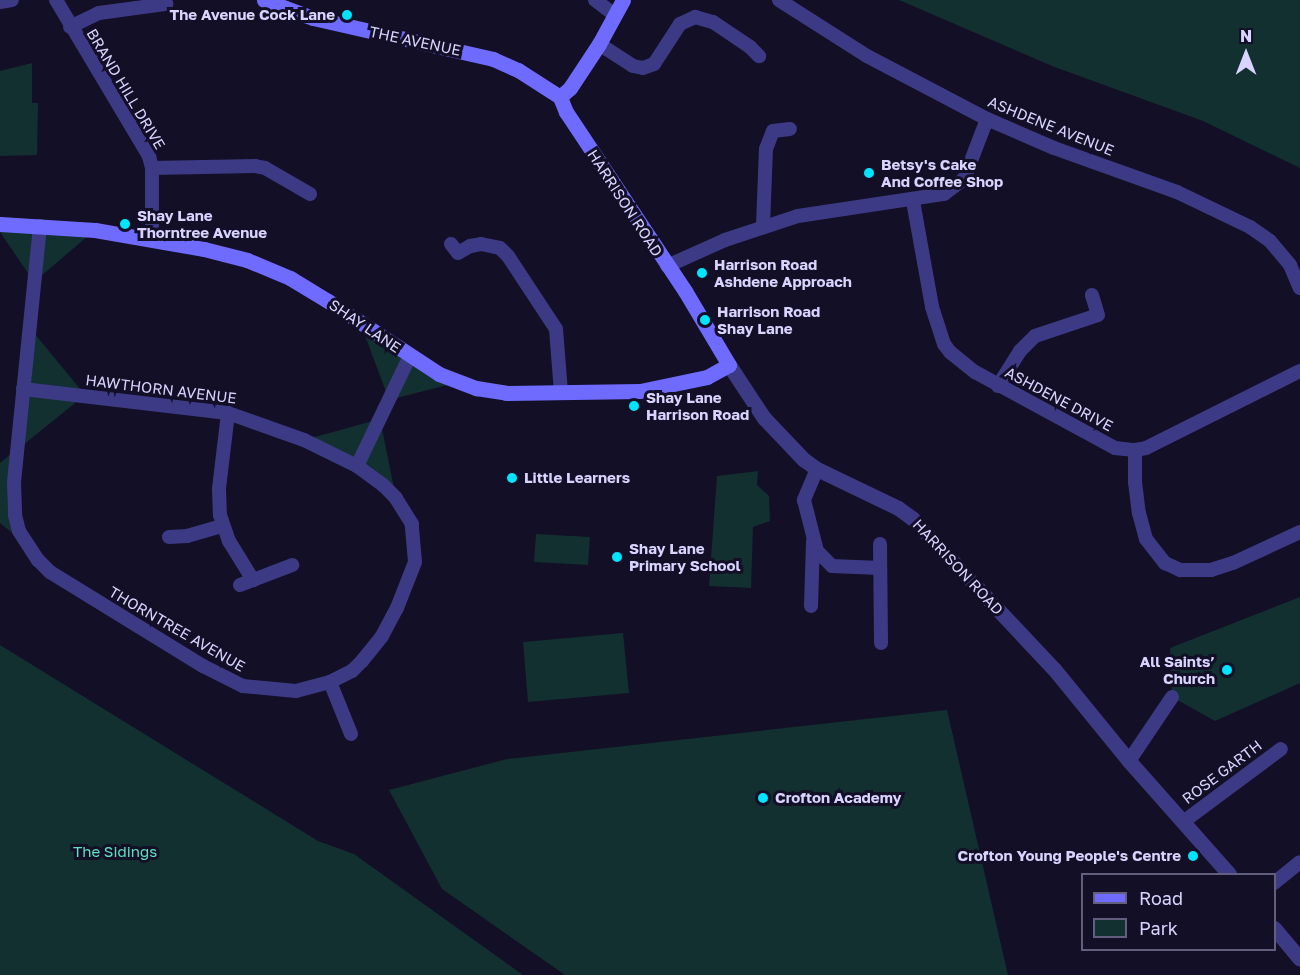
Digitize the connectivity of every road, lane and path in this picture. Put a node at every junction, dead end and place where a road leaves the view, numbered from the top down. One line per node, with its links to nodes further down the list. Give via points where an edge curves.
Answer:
1 (12, 0): 7 (street)
2 (56, 0): 10 (street, BRAND HILL DRIVE)
3 (264, 0): 13 (main road, THE AVENUE, via 313,18 493,59)
4 (595, 0): 9 (street)
5 (623, 0): 9 (main road)
6 (778, 0): 14 (street, ASHDENE AVENUE, via 867,56)
7 (0, 2)
8 (159, 10): 10 (street, BRAND HILL DRIVE, via 99,13)
9 (615, 15): 11 (main road)
10 (70, 27): 18 (street, BRAND HILL DRIVE, via 143,143)
11 (599, 44): 12 (street, via 633,66 643,68 654,64 680,24 695,17 713,22); 13 (main road)
12 (750, 54)
13 (560, 97): 26 (main road, HARRISON ROAD)
14 (987, 119): 20 (street, via 964,179 944,194); 27 (street, ASHDENE AVENUE, via 1054,148 1177,192 1250,227 1270,241 1290,265)
15 (761, 123): 17 (street)
16 (790, 129): 17 (street)
17 (774, 131): 23 (street, via 764,165)
18 (152, 168): 19 (street, BRAND HILL DRIVE, via 255,166); 24 (street, BRAND HILL DRIVE)
19 (310, 193)
20 (913, 201): 23 (street, via 798,216); 32 (street, ASHDENE DRIVE, via 932,307 944,344 957,360)
21 (0, 224): 22 (main road, SHAY LANE)
22 (40, 226): 24 (main road, SHAY LANE); 33 (street, THORNTREE AVENUE)
23 (763, 226): 26 (street)
24 (152, 239): 29 (main road, SHAY LANE, via 246,260 290,278)
25 (451, 244): 34 (street, via 458,253 481,244 500,248 508,256 556,329)
26 (667, 266): 30 (main road, HARRISON ROAD)
27 (1300, 288)
28 (1092, 295): 32 (street, via 1098,315 1035,336 1020,351)
29 (410, 356): 34 (main road, SHAY LANE, via 439,374 477,388 506,393); 37 (street)
30 (729, 365): 34 (main road, SHAY LANE, via 707,377 661,388 618,393); 38 (street, HARRISON ROAD, via 764,418 803,459)
31 (1300, 371): 36 (street)
32 (998, 386): 36 (street, ASHDENE DRIVE, via 1115,448)
33 (23, 389): 35 (street, HAWTHORN AVENUE); 39 (street, THORNTREE AVENUE)
34 (561, 392)
35 (228, 412): 37 (street, HAWTHORN AVENUE, via 304,440); 40 (street, via 219,489)
36 (1135, 450): 41 (street, via 1134,482 1139,513 1146,539 1165,563 1180,570 1211,570)
37 (357, 466): 49 (street, THORNTREE AVENUE, via 383,485 407,514 414,535 415,562 406,590 382,636 352,671)
38 (818, 469): 43 (street, via 804,500); 53 (street, HARRISON ROAD, via 912,518 1054,669)
39 (7, 497): 49 (street, THORNTREE AVENUE, via 19,531 50,572 203,666 243,686 260,689 296,691)
40 (223, 526): 42 (street); 45 (street, via 247,583)
41 (1300, 532)
42 (170, 537)
43 (813, 539): 46 (street, via 817,551 832,566); 47 (street)
44 (880, 544): 46 (street)
45 (292, 565)
46 (880, 568): 48 (street)
47 (811, 606)
48 (881, 643)
49 (330, 682): 51 (street)
50 (1172, 697): 53 (street)
51 (351, 734)
52 (1281, 749): 54 (street, ROSE GARTH)
53 (1129, 761): 54 (street, HARRISON ROAD)
54 (1183, 822): 56 (street, HARRISON ROAD)
55 (1300, 862): 57 (street)
56 (1229, 873)
57 (1276, 882)
58 (1276, 928): 59 (street)
59 (1300, 959)

